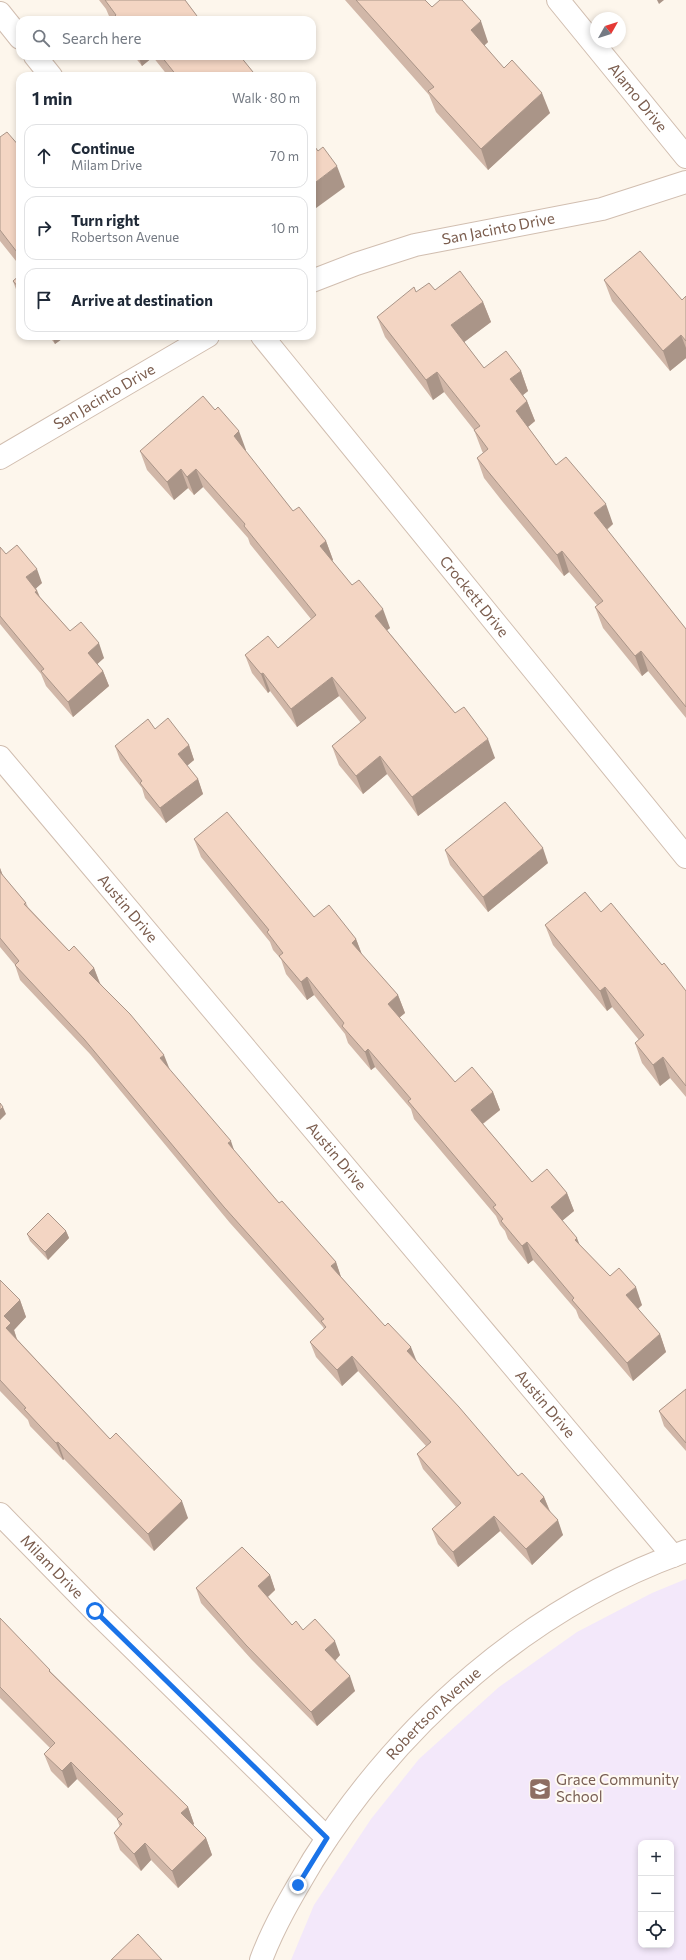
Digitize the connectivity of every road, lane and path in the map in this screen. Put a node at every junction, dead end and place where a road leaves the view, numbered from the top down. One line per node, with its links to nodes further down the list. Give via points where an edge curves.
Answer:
1 (558, 0): 6 (street, Alamo Drive)
2 (0, 13): 3 (street)
3 (16, 33)
4 (38, 60): 5 (street)
5 (48, 72)
6 (686, 158)
7 (686, 182): 8 (street, San Jacinto Drive, via 602,209 415,245)
8 (316, 279)
9 (201, 340): 11 (street, San Jacinto Drive)
10 (265, 340): 13 (street, Crockett Drive)
11 (0, 458)
12 (0, 757): 15 (street, Austin Drive)
13 (686, 857)
14 (0, 1514): 16 (street, Milam Drive, via 100,1616)
15 (680, 1554): 16 (street, Robertson Avenue, via 610,1585 571,1606 509,1646 424,1720 394,1752)
16 (327, 1838): 17 (street, Robertson Avenue, via 277,1923)
17 (261, 1960)

